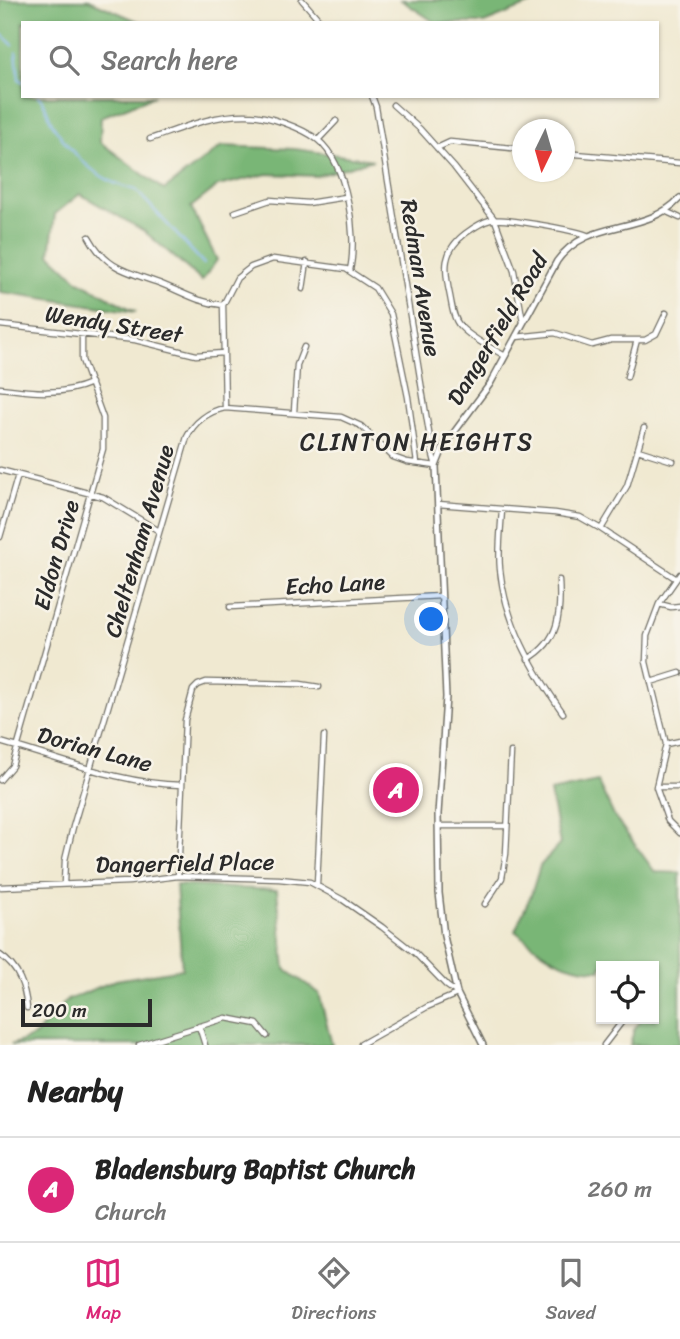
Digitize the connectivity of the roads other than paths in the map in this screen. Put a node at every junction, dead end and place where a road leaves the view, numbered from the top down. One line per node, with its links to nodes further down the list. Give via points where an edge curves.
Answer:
1 (302, 0): 2 (street)
2 (320, 21)
3 (373, 98): 42 (street, Redman Avenue)
4 (393, 104): 8 (street)
5 (336, 121): 7 (street)
6 (150, 139): 7 (street, via 203,121 251,114 285,123)
7 (318, 140): 12 (street, via 337,166)
8 (437, 148): 9 (street, via 450,142); 17 (street)
9 (512, 148)
10 (575, 154): 11 (street)
11 (680, 163)
12 (346, 197): 15 (street, via 308,203 270,201); 21 (street, via 354,240)
13 (680, 198): 14 (street, Dangerfield Road)
14 (665, 211): 16 (street); 18 (street, Dangerfield Road)
15 (235, 212)
16 (680, 218)
17 (495, 220): 18 (street); 25 (street, via 514,271); 32 (street, via 454,243 445,271 457,322)
18 (587, 235): 25 (street, Dangerfield Road, via 562,254)
19 (89, 237): 23 (street, via 106,260 124,272 199,302)
20 (307, 262): 21 (street); 22 (street); 23 (street, via 273,259 251,267 233,284)
21 (350, 270): 41 (street, via 375,288 391,314)
22 (303, 289)
23 (223, 305): 31 (street)
24 (666, 313): 29 (street, via 653,337)
25 (523, 323): 28 (street, Dangerfield Road)
26 (0, 325): 27 (street, Wendy Street)
27 (82, 334): 31 (street, Wendy Street, via 135,340 196,355); 34 (street, Eldon Drive, via 82,360)
28 (516, 337): 29 (street, via 555,333 593,345); 32 (street, Dangerfield Road)
29 (637, 340): 33 (street)
30 (304, 347): 37 (street, via 297,365)
31 (223, 353): 36 (street)
32 (505, 356): 42 (street, Dangerfield Road, via 483,396 444,446)
33 (627, 377)
34 (91, 383): 35 (street, via 52,393); 45 (street, Eldon Drive, via 101,407 104,433)
35 (0, 388)
36 (225, 408): 37 (street); 49 (street, Cheltenham Avenue, via 208,414 189,431)
37 (294, 412): 41 (street, via 351,420 388,454)
38 (644, 428): 39 (street)
39 (638, 450): 40 (street); 48 (street, via 627,486)
40 (673, 461)
41 (417, 463): 42 (street)
42 (436, 466): 46 (street, Dangerfield Road)
43 (0, 470): 44 (street)
44 (18, 475): 45 (street); 50 (street)
45 (91, 494): 49 (street); 67 (street, Eldon Drive)
46 (437, 504): 47 (street); 54 (street, Dangerfield Road)
47 (502, 509): 48 (street, via 573,515); 58 (street, via 502,581)
48 (601, 529): 52 (street)
49 (159, 531): 69 (street, Cheltenham Avenue)
50 (0, 537)
51 (680, 573): 52 (street)
52 (675, 579): 55 (street)
53 (559, 580): 58 (street, via 558,625 548,644)
54 (442, 596): 57 (street, Echo Lane); 74 (street, Dangerfield Road, via 446,697)
55 (659, 604): 56 (street); 60 (street, via 647,635)
56 (680, 606)
57 (230, 607)
58 (528, 659): 62 (street)
59 (680, 673): 60 (street)
60 (651, 682): 66 (street)
61 (319, 687): 71 (street, via 198,685 186,714)
62 (563, 713)
63 (324, 736): 79 (street)
64 (680, 741): 66 (street)
65 (0, 742): 67 (street, Dorian Lane)
66 (666, 744): 72 (street)
67 (18, 746): 69 (street, Dorian Lane); 70 (street, Eldon Drive, via 12,766)
68 (511, 752): 75 (street)
69 (90, 768): 71 (street, Dorian Lane, via 144,783); 78 (street, Cheltenham Avenue, via 66,853)
70 (0, 780)
71 (182, 785): 77 (street)
72 (656, 787): 73 (street); 76 (street, via 668,821)
73 (680, 787)
74 (438, 826): 75 (street); 83 (street, Dangerfield Road, via 441,913)
75 (506, 827): 81 (street, via 502,878)
76 (680, 833)
77 (178, 876): 78 (street, Dangerfield Place); 79 (street, Dangerfield Place)
78 (64, 883): 80 (street, Dangerfield Place)
79 (317, 884): 83 (street, Dangerfield Place, via 382,927)
80 (0, 887)
81 (485, 904)
82 (0, 955): 84 (street, via 17,972 26,991)
83 (457, 993): 88 (street); 91 (street, Dangerfield Road)
84 (27, 1008)
85 (620, 1024): 92 (street)
86 (199, 1026): 87 (street, via 233,1019 257,1024); 89 (street); 90 (street)
87 (267, 1036)
88 (361, 1044)
89 (139, 1045)
90 (205, 1045)
91 (483, 1045)
92 (604, 1045)

